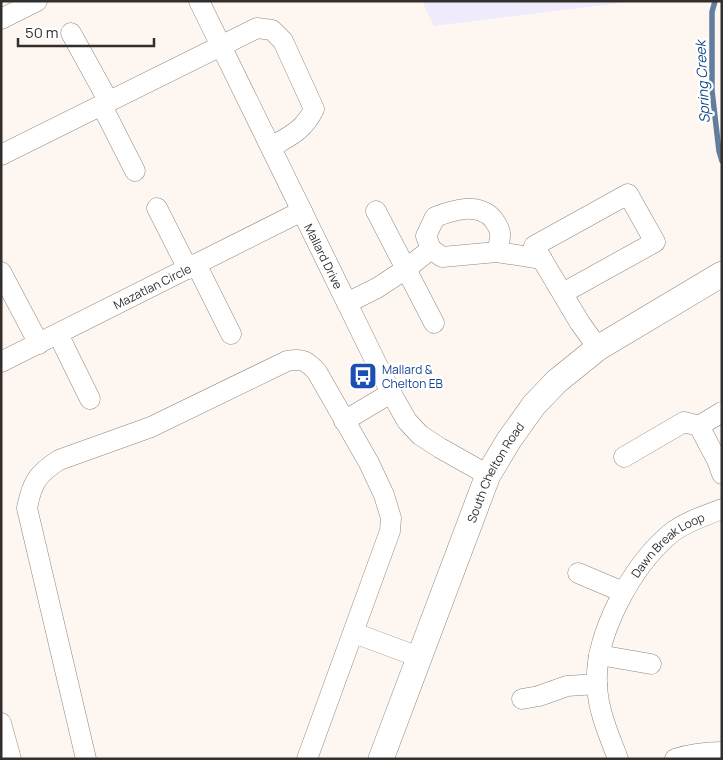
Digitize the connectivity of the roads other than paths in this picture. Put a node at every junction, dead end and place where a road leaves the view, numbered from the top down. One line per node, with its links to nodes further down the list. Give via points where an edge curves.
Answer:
1 (37, 1): 3 (street)
2 (198, 1): 5 (street, Mallard Drive)
3 (1, 19)
4 (71, 33): 6 (street)
5 (221, 47): 6 (street); 7 (street, Mallard Drive); 7 (street, via 257,28 272,30 283,41 314,109 298,132)
6 (105, 104): 8 (street); 9 (street)
7 (270, 147): 12 (street, Mallard Drive)
8 (1, 155)
9 (135, 171)
10 (158, 208): 16 (street)
11 (376, 211): 17 (street)
12 (302, 212): 16 (street, Mazatlan Circle); 21 (street, Mallard Drive)
13 (431, 249): 14 (street, via 442,257); 14 (street, via 426,236 435,217 474,208 490,216 497,225 500,234); 17 (street)
14 (497, 252): 15 (street)
15 (542, 259): 20 (street); 20 (street, via 534,246 628,194 655,242)
16 (192, 267): 23 (street, Mazatlan Circle); 24 (street)
17 (406, 269): 21 (street); 22 (street)
18 (1, 272): 25 (street)
19 (722, 274): 26 (main road, South Chelton Road)
20 (563, 293): 26 (street)
21 (347, 303): 28 (street, Mallard Drive)
22 (434, 323)
23 (58, 334): 25 (street, Mazatlan Circle); 29 (street)
24 (231, 334)
25 (38, 344): 27 (street, Mazatlan Circle)
26 (598, 348): 35 (main road, South Chelton Road, via 557,381 534,405)
27 (1, 362)
28 (391, 393): 31 (street); 35 (street, Mallard Drive, via 420,435)
29 (90, 399)
30 (722, 412): 32 (street)
31 (344, 421): 39 (street, via 369,463 391,518 390,531); 48 (street, via 317,372 298,358 151,427 59,460 37,478 30,491 27,508)
32 (699, 426): 33 (street, via 684,422); 34 (street)
33 (624, 457)
34 (722, 474)
35 (488, 475): 41 (main road, South Chelton Road)
36 (722, 509): 38 (street, Dawn Break Loop, via 671,533 647,558)
37 (578, 573): 38 (street, Dawn Break Loop)
38 (623, 592): 40 (street, Dawn Break Loop, via 605,632)
39 (354, 633): 41 (street); 49 (street)
40 (599, 655): 42 (street); 43 (street, Dawn Break Loop)
41 (419, 657): 50 (main road, South Chelton Road)
42 (651, 664)
43 (597, 684): 44 (street, via 567,686); 51 (street, Dawn Break Loop, via 600,710)
44 (522, 698)
45 (1, 724): 47 (street)
46 (722, 752): 52 (street)
47 (11, 759)
48 (86, 759)
49 (307, 759)
50 (381, 759)
51 (618, 759)
52 (675, 759)

